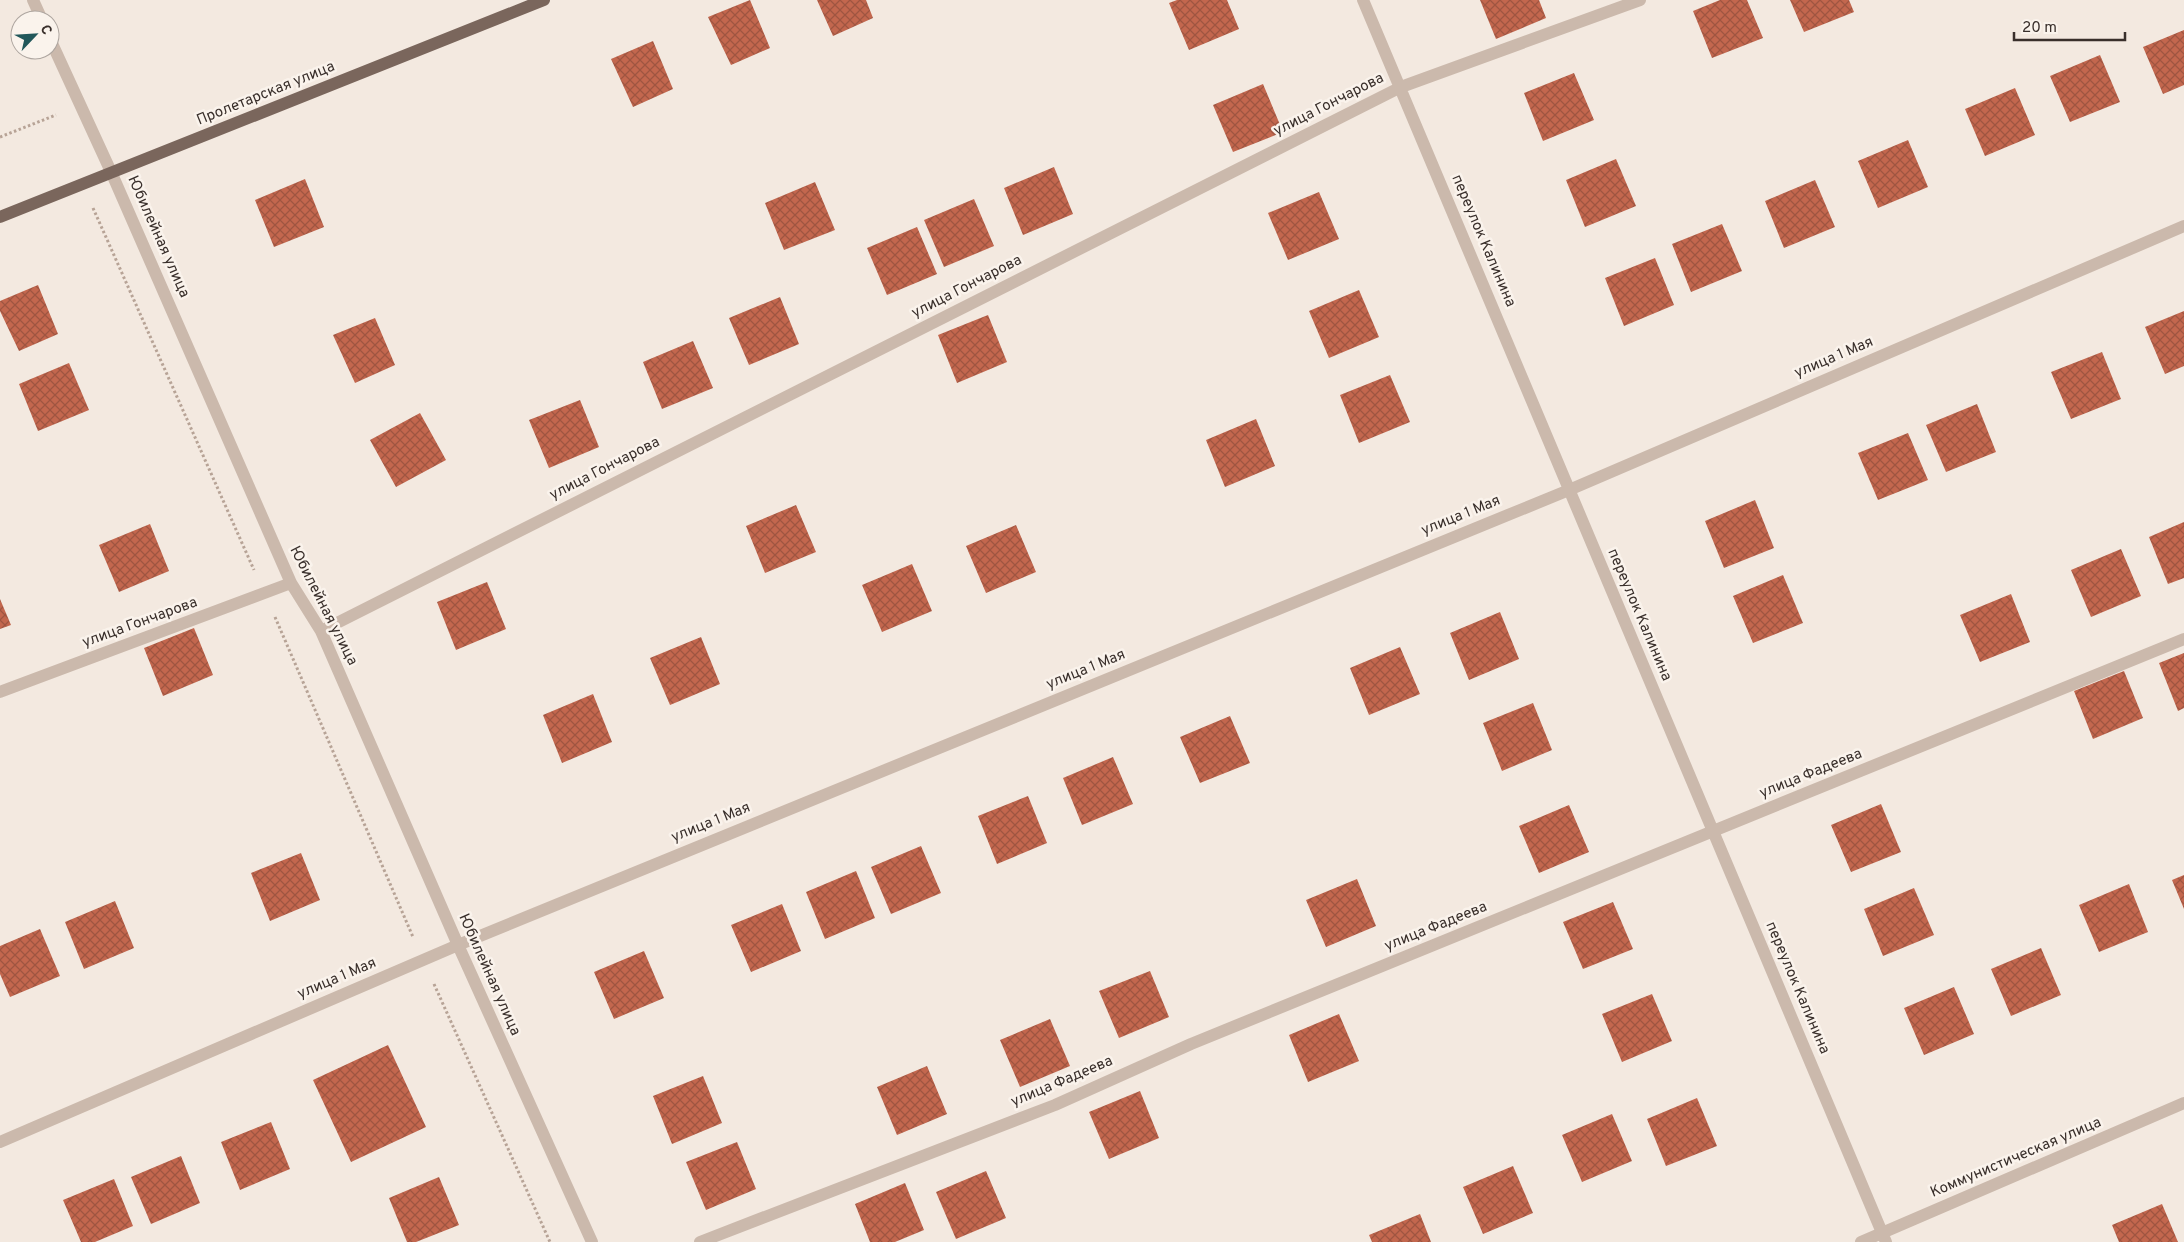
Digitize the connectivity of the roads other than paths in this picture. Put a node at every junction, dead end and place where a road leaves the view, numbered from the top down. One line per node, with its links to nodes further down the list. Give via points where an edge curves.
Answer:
1 (544, 0): 6 (main road, Пролетарская улица)
2 (1363, 0): 5 (street, переулок Калинина)
3 (1640, 0): 5 (street, улица Гончарова)
4 (60, 60): 6 (street, Юбилейная улица)
5 (1401, 87): 9 (street, переулок Калинина); 11 (street, улица Гончарова)
6 (112, 174): 7 (main road, Пролетарская улица); 10 (street, Юбилейная улица)
7 (0, 217)
8 (2184, 226): 9 (street, улица 1 Мая)
9 (1569, 490): 14 (street, переулок Калинина); 15 (street, улица 1 Мая)
10 (291, 583): 11 (street, Юбилейная улица); 13 (street, улица Гончарова)
11 (321, 631): 15 (street, Юбилейная улица)
12 (2184, 639): 14 (street, улица Фадеева)
13 (0, 692)
14 (1714, 831): 18 (street, переулок Калинина); 20 (street, улица Фадеева, via 1191,1044 1055,1105)
15 (458, 945): 17 (street, улица 1 Мая); 19 (street, Юбилейная улица)
16 (2184, 1104): 18 (street, Коммунистическая улица)
17 (0, 1142)
18 (1884, 1237): 21 (street, Коммунистическая улица)
19 (592, 1242)
20 (700, 1242)
21 (1861, 1242)

